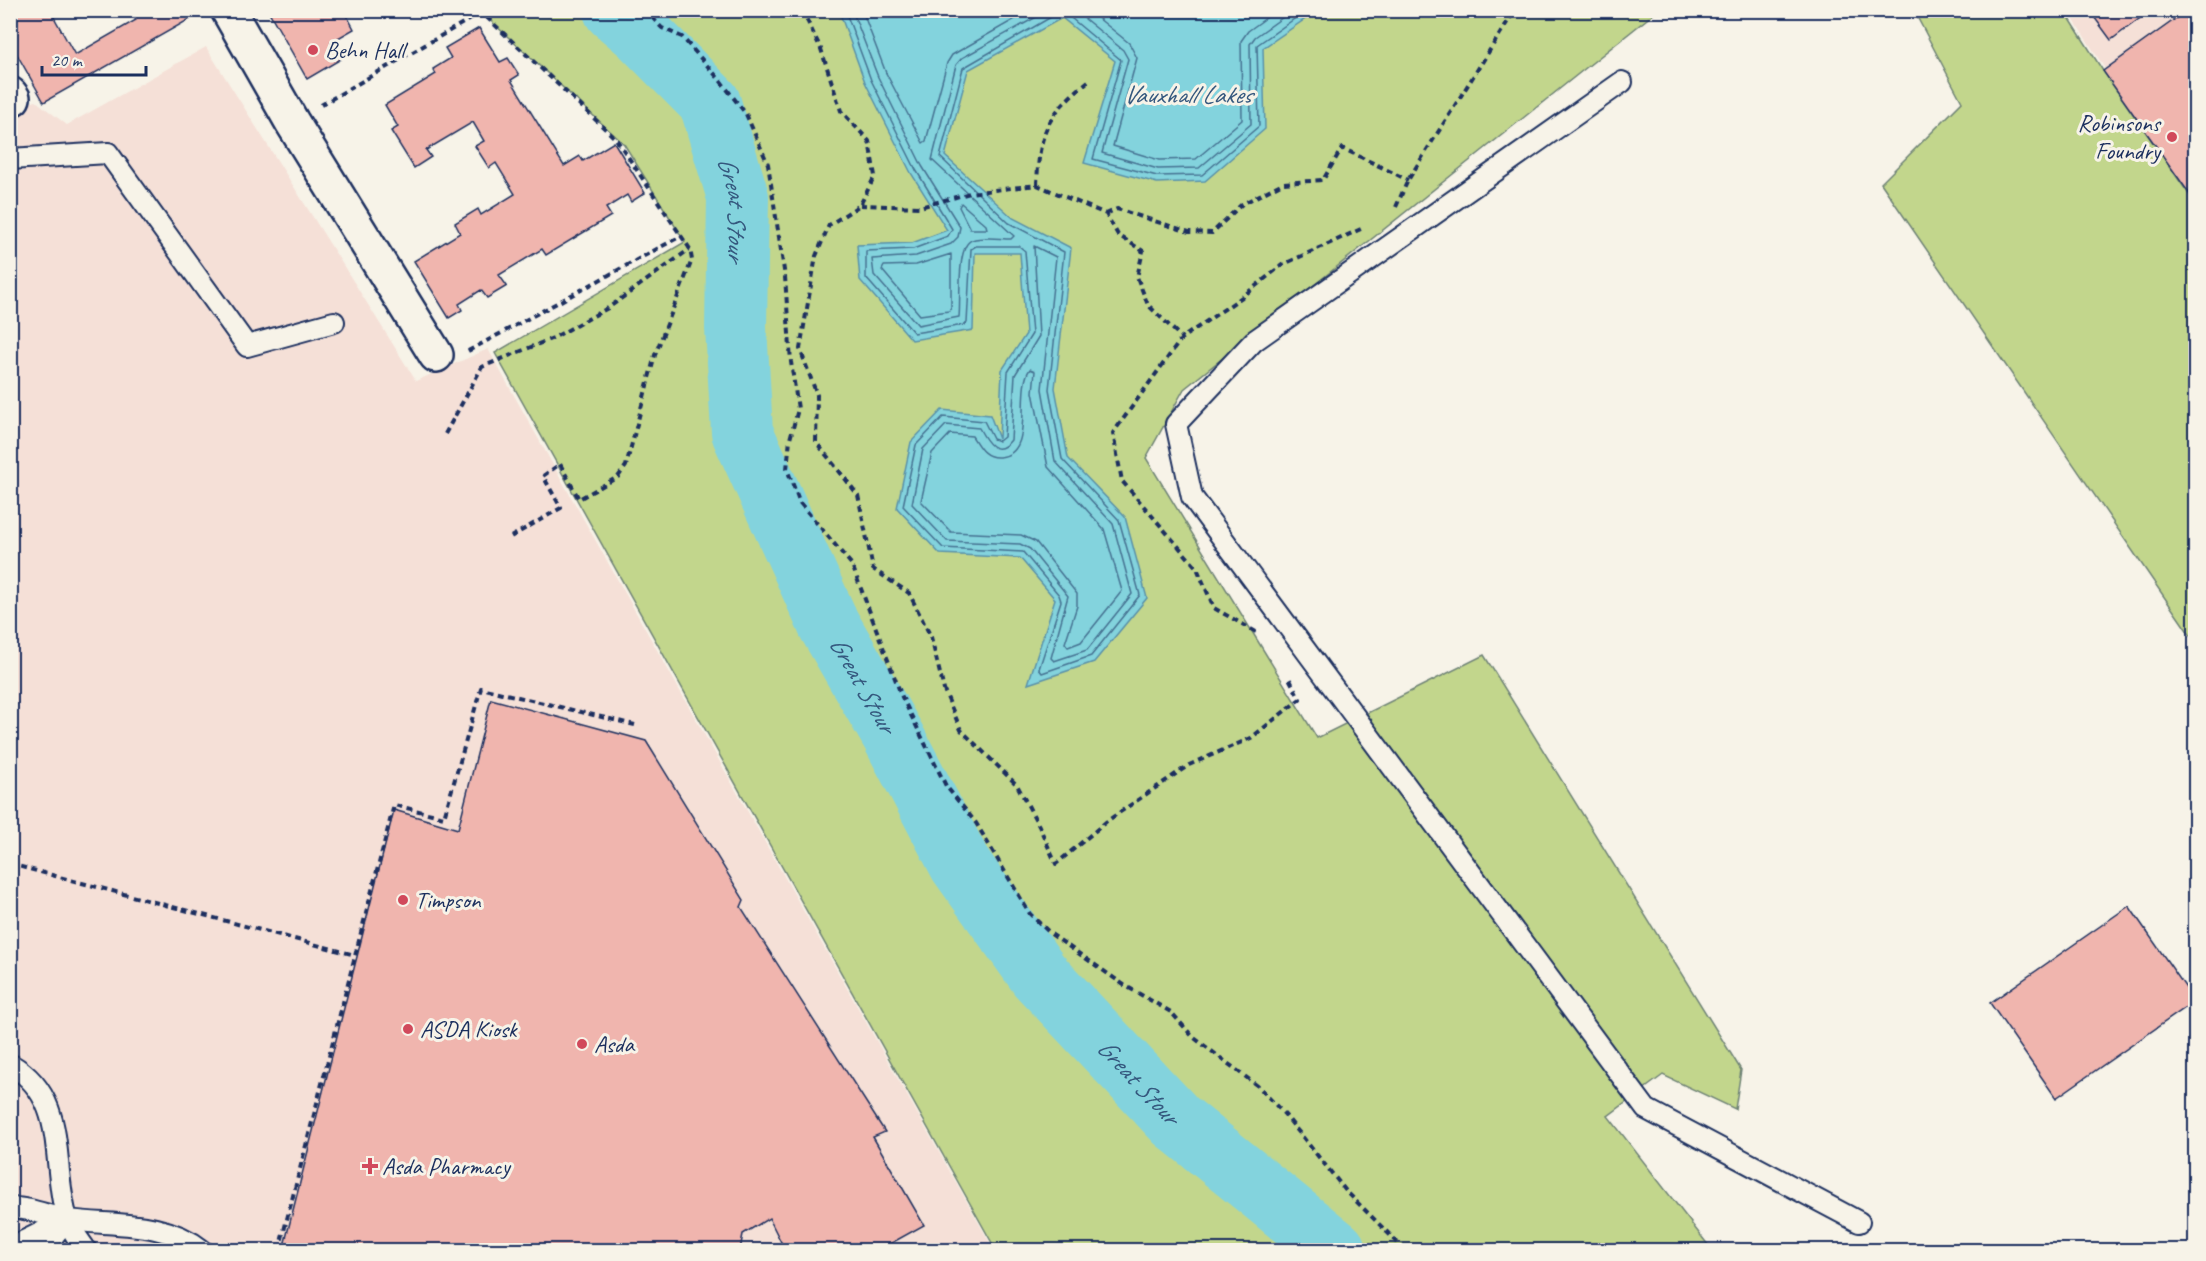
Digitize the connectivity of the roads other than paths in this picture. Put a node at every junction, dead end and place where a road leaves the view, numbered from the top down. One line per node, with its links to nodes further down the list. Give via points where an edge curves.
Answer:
1 (228, 10): 5 (street, via 292,122)
2 (1622, 82): 9 (lane, via 1254,341 1176,424 1192,497 1646,1109)
3 (10, 159): 4 (lane, via 108,153 247,345)
4 (334, 322)
5 (436, 354)
6 (10, 1064): 8 (lane, via 36,1083 46,1100 53,1121)
7 (10, 1208): 8 (lane, via 23,1207)
8 (67, 1220): 10 (lane); 11 (lane); 12 (lane); 13 (lane, via 171,1231)
9 (1859, 1222)
10 (10, 1248)
11 (42, 1251)
12 (86, 1251)
13 (202, 1251)

